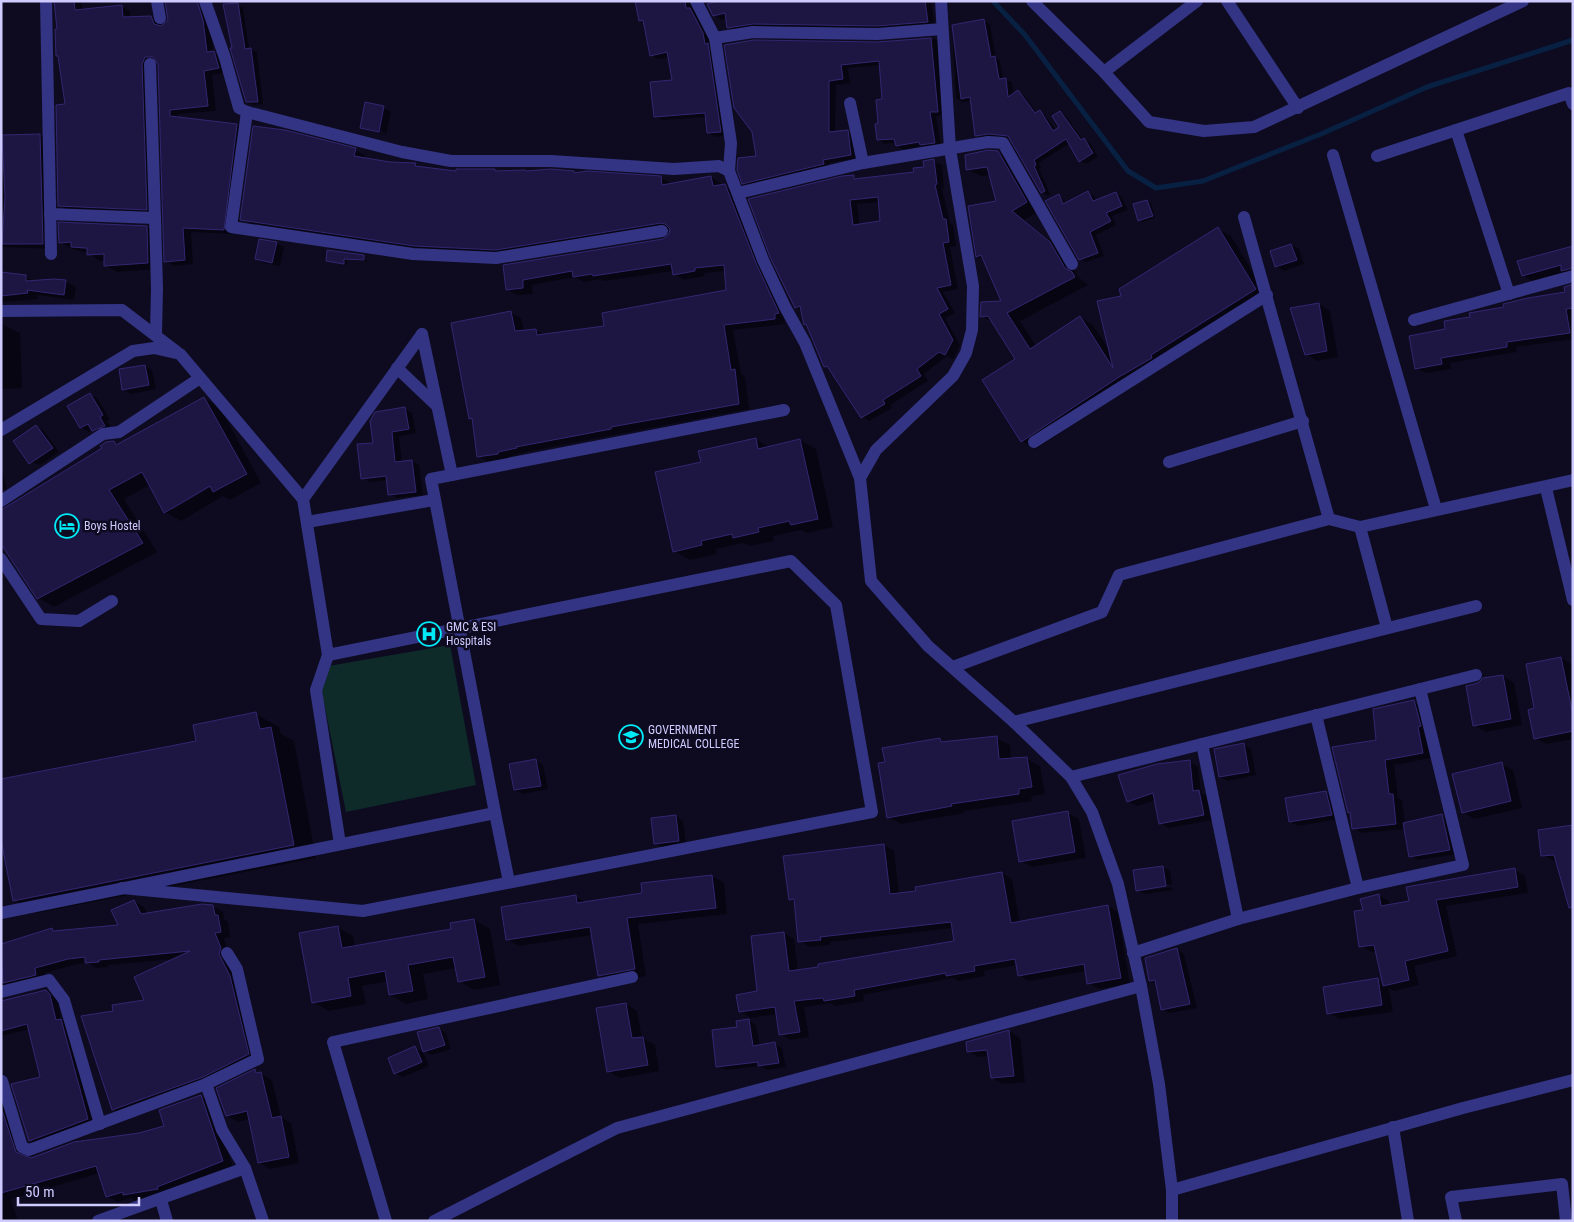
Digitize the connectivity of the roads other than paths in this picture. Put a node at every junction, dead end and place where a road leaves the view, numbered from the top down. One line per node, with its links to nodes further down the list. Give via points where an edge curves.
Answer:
1 (46, 1): 26 (street)
2 (157, 1): 10 (street)
3 (205, 1): 18 (street, via 239,108)
4 (696, 1): 12 (street)
5 (941, 1): 11 (street)
6 (1032, 1): 14 (street)
7 (1197, 1): 14 (street)
8 (1227, 1): 17 (street)
9 (1523, 1): 17 (street)
10 (160, 18)
11 (942, 29): 12 (street, via 877,34 753,32); 20 (street)
12 (716, 38): 24 (street, via 731,142)
13 (150, 64): 28 (street)
14 (1104, 72): 17 (street, via 1149,122 1204,131 1254,127)
15 (850, 103): 23 (street)
16 (1573, 104): 19 (street, via 1569,94)
17 (1298, 108)
18 (248, 112): 24 (street, via 402,152 450,160 551,161 674,169 719,166); 29 (street, via 231,227 413,254 496,258)
19 (1456, 130): 22 (street); 33 (street)
20 (950, 149): 23 (street); 31 (street, via 988,142 1003,143); 48 (street, via 973,286 972,330 966,353 954,376 876,450)
21 (1334, 154): 54 (street)
22 (1377, 156)
23 (862, 163): 25 (street)
24 (729, 172): 25 (street)
25 (738, 193): 48 (street, via 763,260 805,343)
26 (50, 214): 28 (street); 30 (street)
27 (1244, 217): 34 (street)
28 (155, 218): 37 (street)
29 (662, 231)
30 (51, 254)
31 (1072, 264)
32 (1573, 276): 33 (street)
33 (1508, 294): 36 (street)
34 (1267, 295): 43 (street); 45 (street)
35 (1, 311): 37 (street, via 122,310)
36 (1414, 320)
37 (156, 335): 38 (street)
38 (180, 354): 40 (street); 44 (street, via 154,348 133,351)
39 (397, 368): 41 (street); 41 (street, via 422,334); 51 (street)
40 (200, 378): 51 (street); 53 (street, via 119,432 103,434)
41 (437, 406): 47 (street)
42 (784, 410): 47 (street)
43 (1303, 421): 46 (street); 55 (street)
44 (1, 430)
45 (1034, 442)
46 (1169, 462)
47 (452, 475): 52 (street, via 430,479)
48 (860, 478): 65 (street, via 871,581 928,646)
49 (1573, 480): 50 (street)
50 (1546, 488): 54 (street); 59 (street)
51 (303, 499): 56 (street)
52 (434, 500): 56 (street); 62 (street)
53 (1, 501)
54 (1436, 509): 57 (street)
55 (1329, 519): 57 (street); 65 (street, via 1119,575 1102,612)
56 (307, 522): 64 (street)
57 (1360, 527): 63 (street)
58 (1, 559): 60 (street, via 41,618 79,621)
59 (1573, 600)
60 (112, 601)
61 (1476, 606): 63 (street)
62 (458, 628): 64 (street); 72 (street); 74 (street, via 790,561 836,605 872,812)
63 (1387, 628): 69 (street)
64 (328, 655): 73 (street, via 316,690)
65 (953, 668): 69 (street)
66 (1476, 675): 67 (street)
67 (1420, 689): 68 (street); 76 (street, via 1463,864)
68 (1316, 715): 70 (street); 76 (street)
69 (1014, 722): 71 (street)
70 (1202, 744): 71 (street); 78 (street)
71 (1071, 777): 80 (street, via 1092,812 1110,860)
72 (494, 813): 73 (street); 74 (street)
73 (340, 844): 75 (street)
74 (509, 882): 75 (street, via 362,911)
75 (122, 888): 77 (street)
76 (1358, 888): 78 (street)
77 (1, 912)
78 (1238, 919): 80 (street)
79 (226, 953): 86 (street, via 237,969 258,1059)
80 (1133, 953): 82 (street)
81 (632, 978): 95 (street, via 333,1042)
82 (1141, 986): 90 (street, via 1159,1084); 96 (street, via 617,1128)
83 (1, 992): 87 (street, via 49,980 64,1000)
84 (1573, 1080): 88 (street)
85 (1, 1081): 87 (street, via 22,1148 36,1148)
86 (206, 1084): 87 (street); 89 (street, via 222,1130)
87 (100, 1124)
88 (1393, 1127): 90 (street); 98 (street)
89 (245, 1168): 91 (street); 94 (street)
90 (1172, 1190): 97 (street)
91 (161, 1200): 92 (street); 93 (street)
92 (98, 1221)
93 (167, 1221)
94 (264, 1221)
95 (386, 1221)
96 (434, 1221)
97 (1172, 1221)
98 (1408, 1221)
99 (1456, 1221): 100 (street, via 1451,1198 1562,1184)
100 (1566, 1221)

